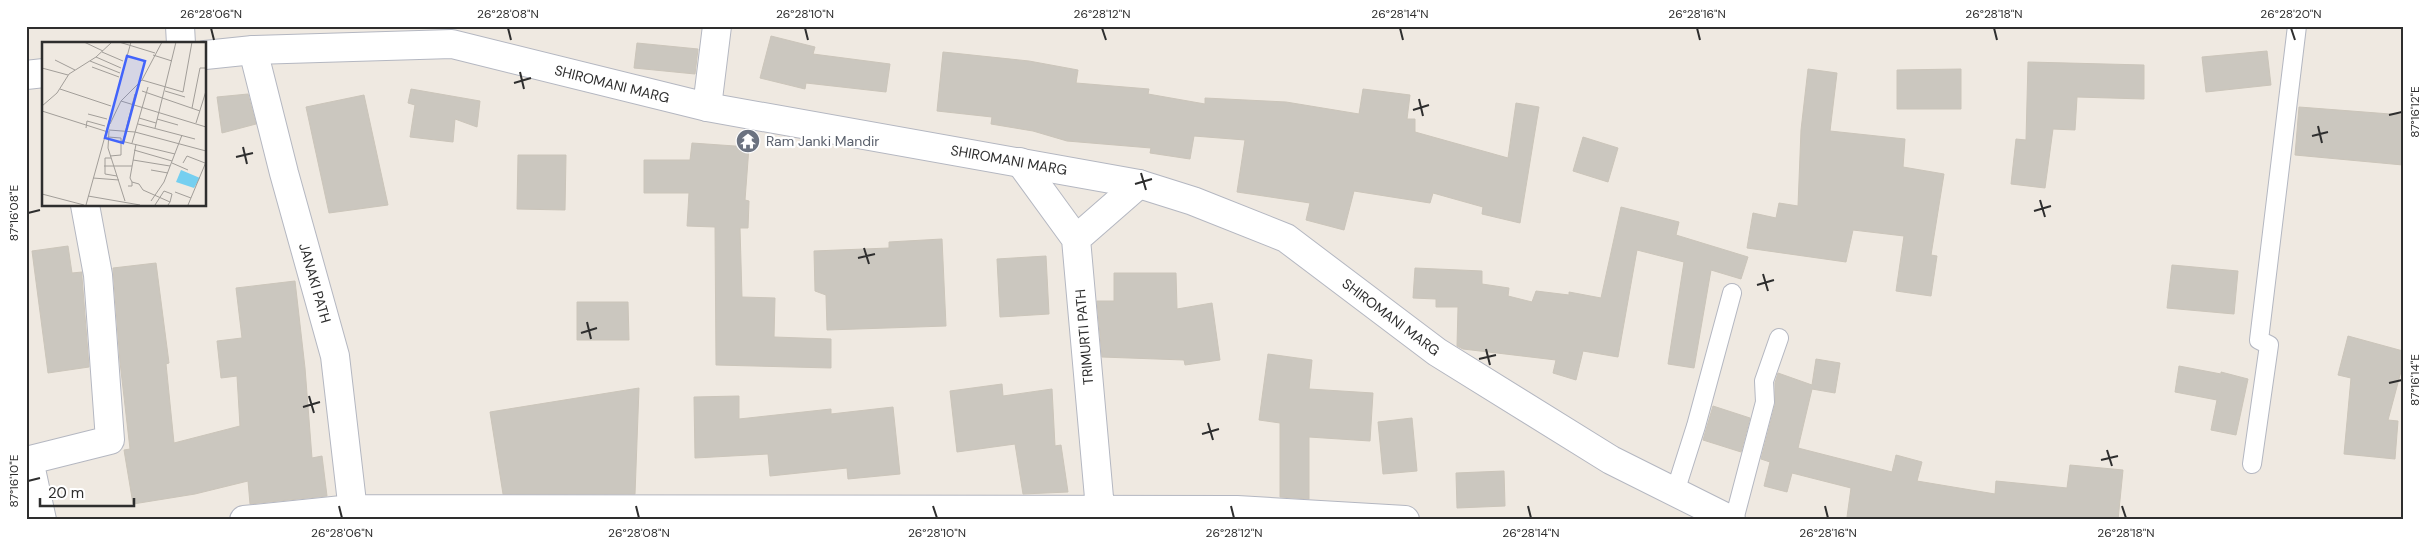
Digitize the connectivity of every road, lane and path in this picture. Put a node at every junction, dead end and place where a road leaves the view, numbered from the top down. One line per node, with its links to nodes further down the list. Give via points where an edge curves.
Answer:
1 (180, 26): 4 (street)
2 (717, 26): 9 (street)
3 (2297, 26): 17 (lane, via 2260,340 2269,345)
4 (181, 42)
5 (253, 50): 6 (street, SHIROMANI MARG); 9 (street, SHIROMANI MARG, via 452,44); 19 (street, JANAKI PATH, via 335,356)
6 (206, 55)
7 (42, 73): 8 (street)
8 (26, 75)
9 (707, 107): 10 (street, SHIROMANI MARG)
10 (1020, 162): 11 (street, SHIROMANI MARG); 13 (street)
11 (1139, 184): 13 (street); 18 (street, SHIROMANI MARG, via 1193,201 1286,238 1437,352 1611,460)
12 (85, 206): 16 (street, via 98,275 110,440)
13 (1076, 239): 20 (street, TRIMURTI PATH)
14 (1732, 293): 18 (lane)
15 (1778, 338): 24 (lane, via 1764,381 1765,402)
16 (28, 460): 21 (street)
17 (2252, 464)
18 (1675, 492): 24 (street, SHIROMANI MARG)
19 (353, 514): 20 (street); 22 (street)
20 (1101, 515): 23 (street, via 1237,510)
21 (42, 520)
22 (244, 520)
23 (1405, 520)
24 (1733, 520)

